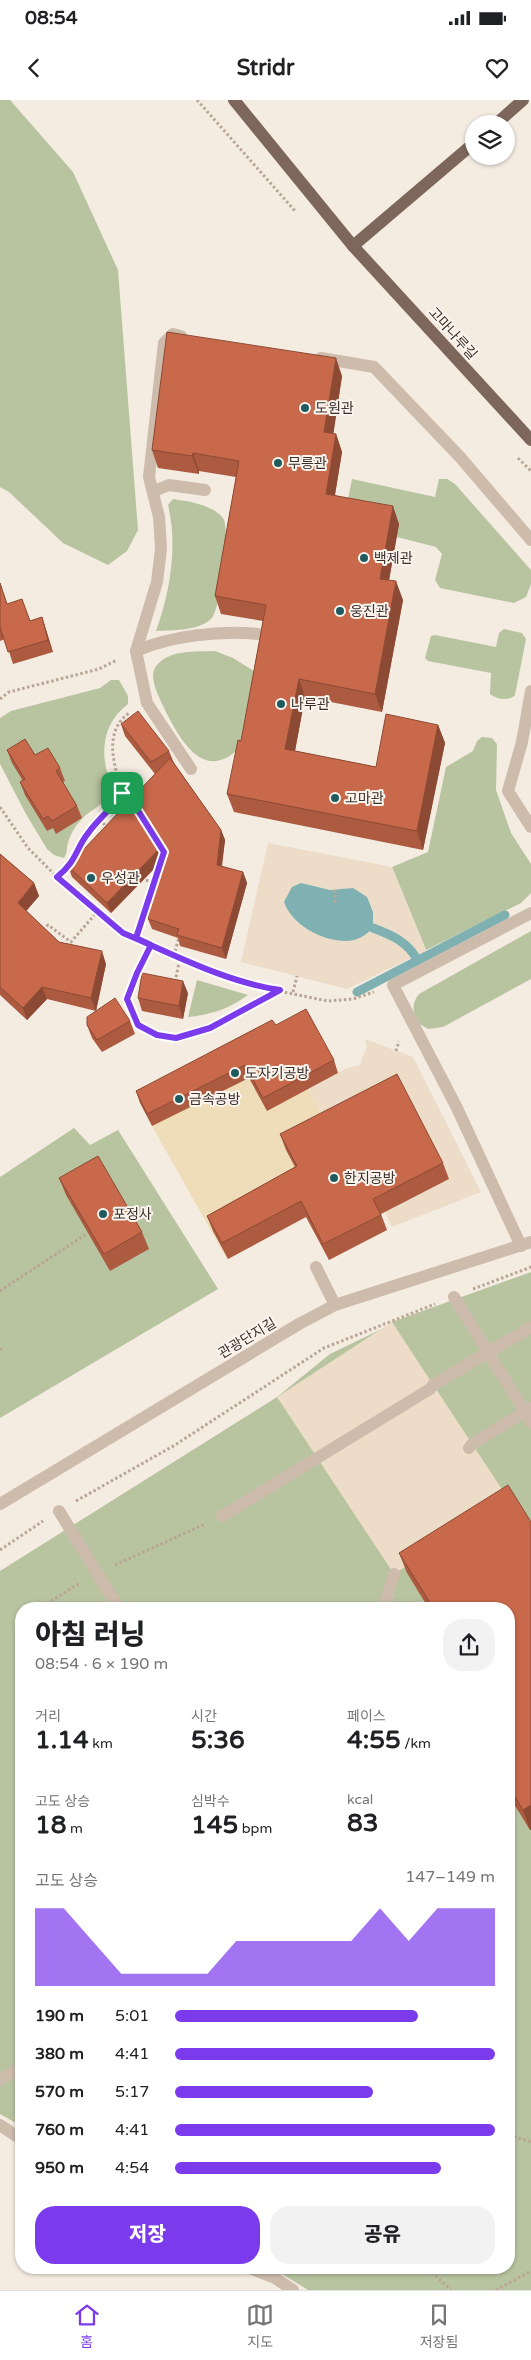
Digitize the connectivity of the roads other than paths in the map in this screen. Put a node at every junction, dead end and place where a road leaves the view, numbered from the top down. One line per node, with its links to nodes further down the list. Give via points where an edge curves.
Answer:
1 (234, 100): 5 (main road, 고마나루길)
2 (524, 100): 3 (main road)
3 (506, 115)
4 (465, 151): 5 (main road)
5 (353, 246): 8 (main road, 고마나루길)
6 (192, 338): 10 (street, via 173,334 164,343 149,477)
7 (307, 356): 11 (street, via 374,367 460,457)
8 (531, 440)
9 (205, 490): 10 (street, via 169,486)
10 (154, 491): 13 (street, via 161,549 157,582)
11 (531, 540)
12 (258, 634): 13 (street, via 223,633 154,643)
13 (136, 651): 15 (street, via 148,704)
14 (531, 691): 16 (street, via 522,742 508,791)
15 (191, 769)
16 (531, 827)
17 (531, 913): 18 (street, via 393,985)
18 (526, 1244): 21 (street, 관광단지길)
19 (316, 1267): 21 (street)
20 (454, 1297): 23 (street)
21 (335, 1305): 26 (street, 관광단지길)
22 (531, 1327): 23 (street)
23 (489, 1353): 24 (street); 28 (street)
24 (529, 1414): 25 (street)
25 (468, 1448)
26 (0, 1504)
27 (59, 1511): 30 (street)
28 (222, 1516)
29 (394, 1574): 31 (street)
30 (115, 1602)
31 (385, 1602)
32 (15, 2071): 33 (street)
33 (0, 2080)
34 (0, 2125): 35 (street)
35 (15, 2135)
36 (265, 2274): 37 (street)
37 (293, 2290)

